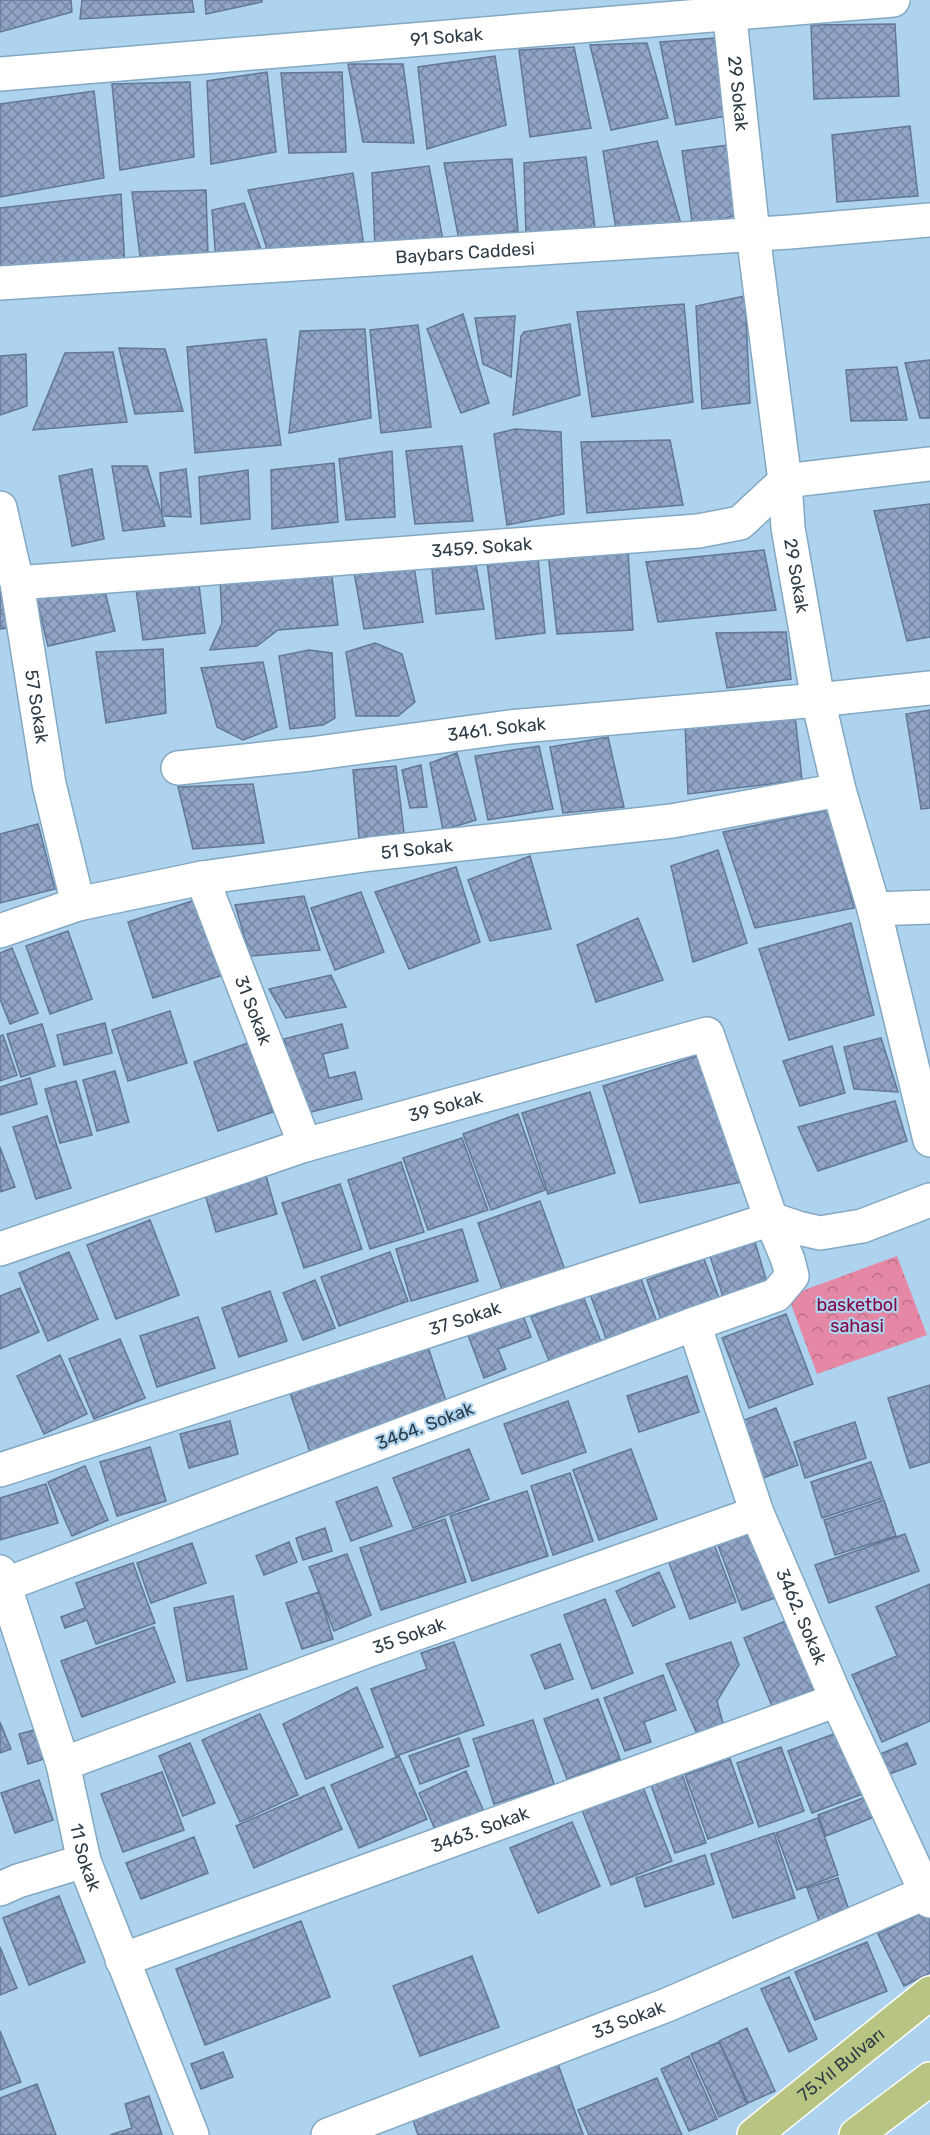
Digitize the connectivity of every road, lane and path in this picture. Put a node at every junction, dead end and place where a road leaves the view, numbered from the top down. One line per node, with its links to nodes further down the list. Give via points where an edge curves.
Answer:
1 (893, 0): 2 (street, 91 Sokak)
2 (728, 7): 3 (street, 91 Sokak); 5 (street, 29 Sokak)
3 (0, 74)
4 (930, 220): 5 (street, Baybars Caddesi)
5 (753, 234): 6 (street, Baybars Caddesi); 8 (street, 29 Sokak)
6 (0, 283)
7 (930, 464): 8 (street)
8 (785, 482): 10 (street, 3459. Sokak, via 740,523 698,531); 12 (street, 29 Sokak, via 788,528)
9 (0, 508): 10 (street, 57 Sokak)
10 (17, 583): 16 (street, 57 Sokak, via 49,784)
11 (930, 688): 12 (street, 3461. Sokak)
12 (818, 700): 13 (street, 3461. Sokak, via 509,727); 14 (street, 29 Sokak)
13 (178, 768)
14 (839, 790): 15 (street, 51 Sokak, via 672,821 371,854); 18 (street, 29 Sokak)
15 (202, 878): 16 (street, 51 Sokak); 21 (street, 31 Sokak)
16 (78, 904): 19 (street, 51 Sokak)
17 (930, 907): 18 (street)
18 (874, 909): 20 (street, 29 Sokak)
19 (0, 931)
20 (930, 1140)
21 (304, 1145): 23 (street, 39 Sokak, via 707,1034); 24 (street, 39 Sokak)
22 (930, 1200): 23 (street, via 862,1226 820,1233)
23 (771, 1219): 25 (street, 3464. Sokak, via 792,1276 776,1295); 26 (street, 37 Sokak)
24 (0, 1249)
25 (694, 1324): 27 (street, 3462. Sokak); 28 (street, 3464. Sokak)
26 (0, 1470)
27 (757, 1513): 29 (street, 3462. Sokak); 30 (street, 35 Sokak, via 372,1649)
28 (1, 1584): 30 (street, 11 Sokak)
29 (837, 1700): 33 (street, 3462. Sokak); 34 (street, 3463. Sokak)
30 (63, 1764): 31 (street, 11 Sokak)
31 (84, 1861): 32 (street); 34 (street, 11 Sokak)
32 (0, 1889)
33 (928, 1897): 38 (street, 33 Sokak, via 667,2005)
34 (122, 1960): 37 (street, 11 Sokak)
35 (930, 1993): 39 (main road, 75.Yıl Bulvarı)
36 (930, 2079): 40 (main road)
37 (192, 2135)
38 (328, 2135)
39 (754, 2135)
40 (856, 2135)

